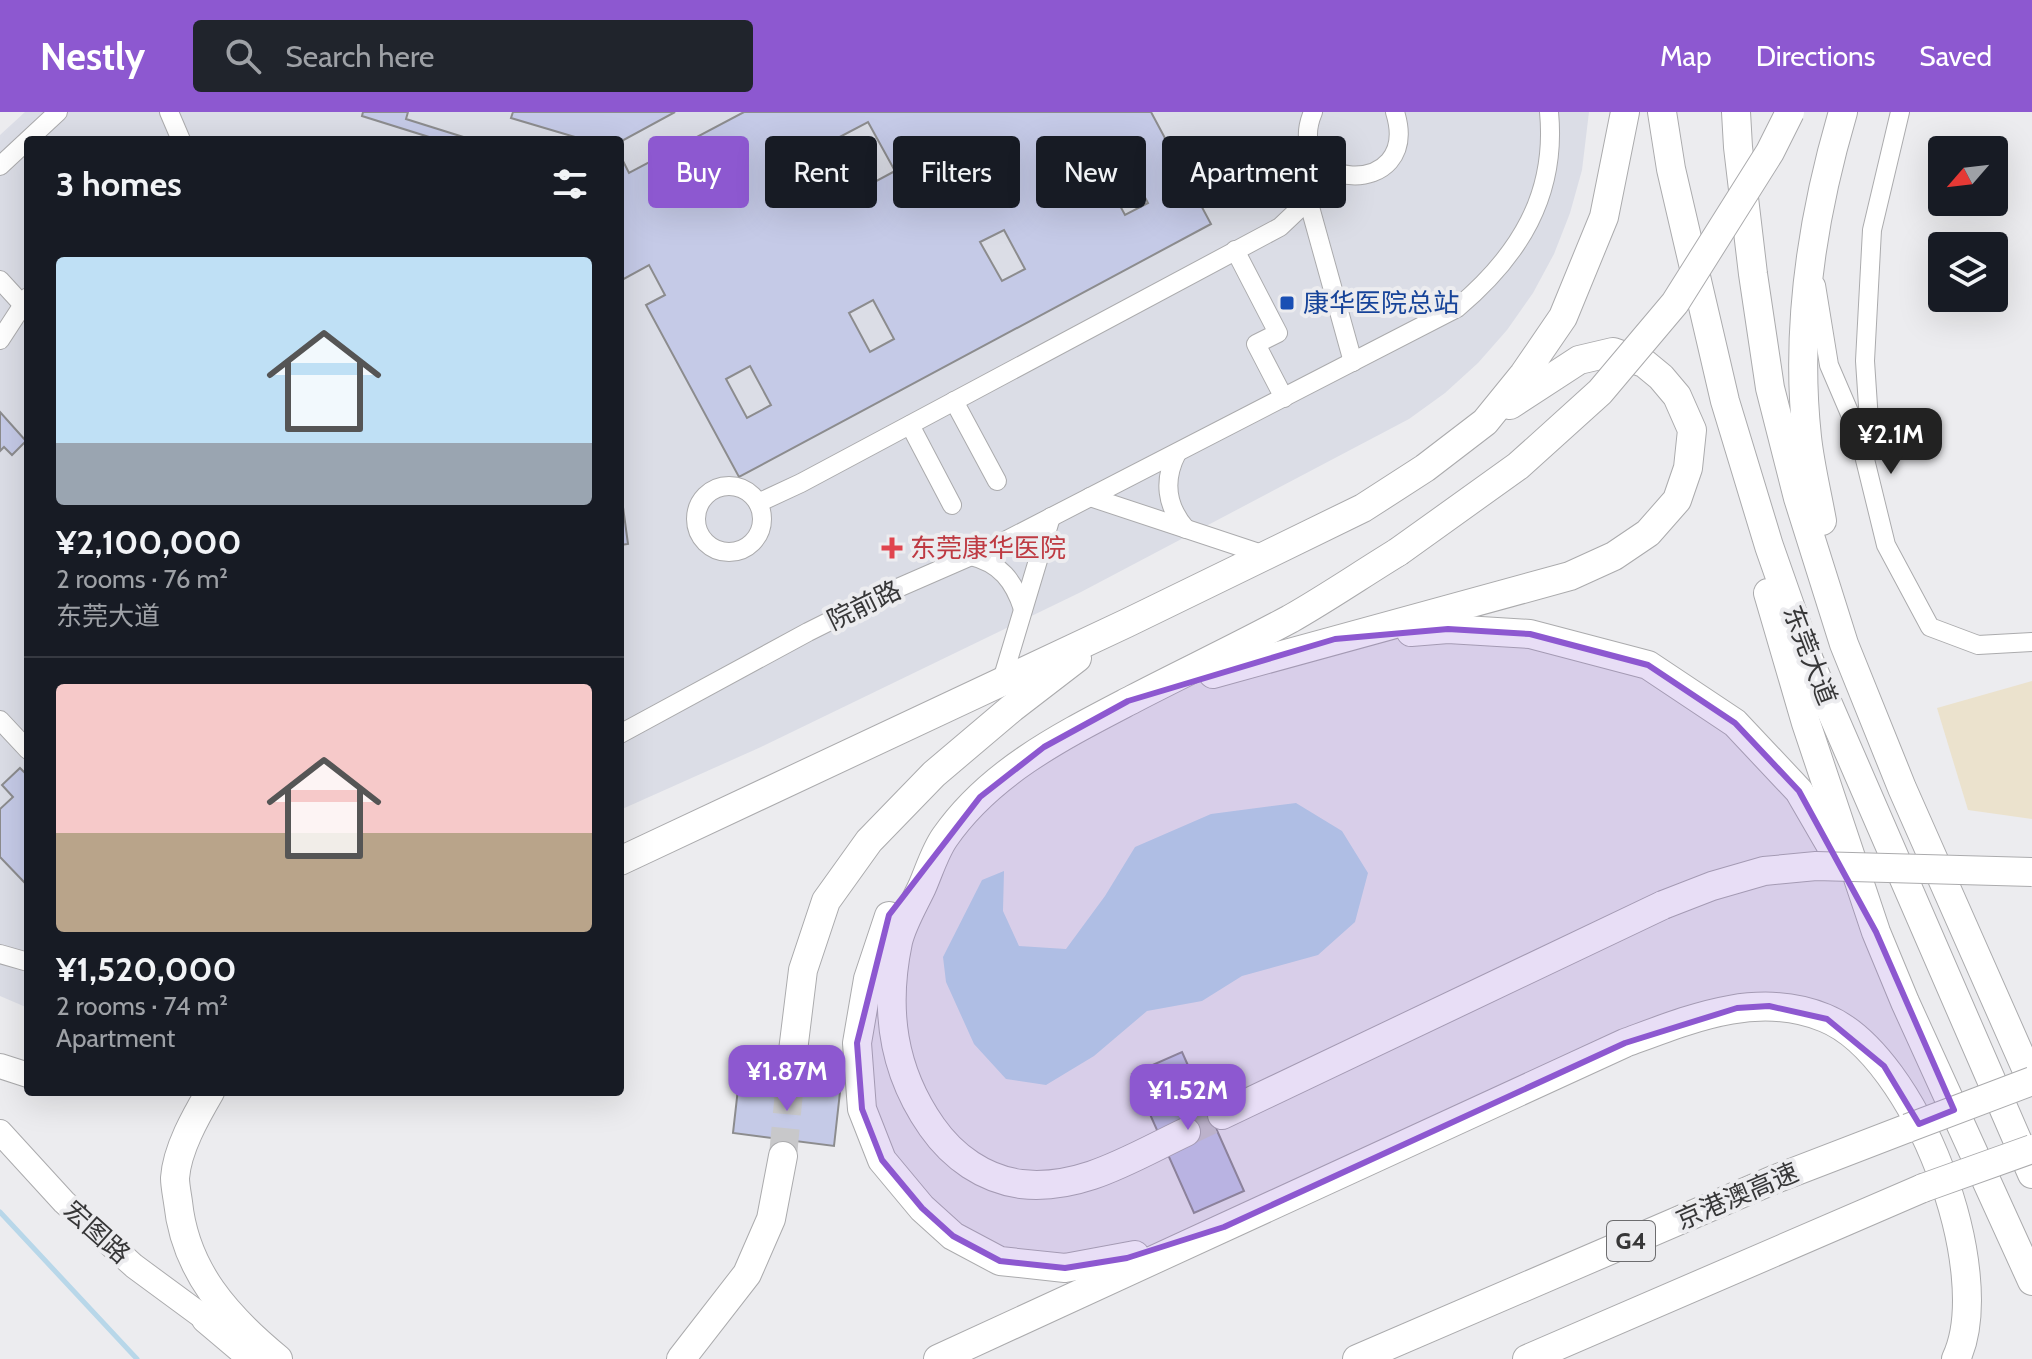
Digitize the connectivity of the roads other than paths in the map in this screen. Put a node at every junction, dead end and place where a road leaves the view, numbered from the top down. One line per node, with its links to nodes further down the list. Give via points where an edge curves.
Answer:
1 (58, 112): 12 (street)
2 (170, 112): 13 (street)
3 (1313, 112): 14 (street)
4 (1395, 112): 17 (street, via 1399,134 1386,163 1357,177)
5 (1549, 112): 26 (street, 院前路, via 1548,163 1540,197 1507,259 1457,308)
6 (1625, 112): 30 (highway, via 1604,217 1563,317)
7 (1662, 112): 29 (highway, 东莞大道)
8 (1736, 112): 46 (highway, 东莞大道, via 1770,388)
9 (1790, 112): 48 (highway, bridge, via 1675,303 1600,392 1518,466 1398,552 1291,618)
10 (1843, 112): 21 (highway, via 1824,177)
11 (1900, 112): 34 (street, via 1872,230 1865,361)
12 (32, 136)
13 (179, 136)
14 (1309, 136)
15 (24, 144): 16 (street)
16 (0, 166)
17 (1346, 175)
18 (1300, 208): 20 (street, via 1280,227)
19 (1310, 208): 26 (street)
20 (1235, 250): 27 (street, via 1278,333 1256,344); 28 (street)
21 (1811, 254): 34 (street, via 1829,365 1859,435); 46 (highway, via 1803,346 1807,438)
22 (0, 280): 23 (street)
23 (24, 299)
24 (24, 302): 25 (street)
25 (0, 340)
26 (1353, 362): 27 (street, 院前路)
27 (1284, 398): 32 (street, 院前路)
28 (954, 401): 31 (street); 33 (street)
29 (1725, 401): 55 (highway, via 1775,620); 68 (highway, 东莞大道, via 1809,660)
30 (1485, 422): 40 (highway, via 1363,508); 44 (highway, via 1579,360 1613,352 1644,363 1677,396 1692,430 1688,468 1677,500 1648,533 1614,556 1570,576)
31 (910, 425): 36 (street); 37 (street)
32 (1177, 453): 35 (street, 院前路); 39 (street, via 1168,492)
33 (997, 481)
34 (1874, 494): 45 (street, via 1886,545 1930,627 1978,645)
35 (1090, 497): 38 (street, 院前路); 39 (street)
36 (758, 503)
37 (952, 505)
38 (1051, 517): 41 (street, 院前路); 42 (street)
39 (1186, 529): 40 (street)
40 (1265, 555): 43 (highway)
41 (971, 556): 42 (street, via 1001,570); 50 (street, 院前路, via 808,632)
42 (1023, 609): 47 (street)
43 (1127, 623): 47 (highway); 58 (highway, via 1001,717 934,774 869,841 826,901 803,970)
44 (1335, 639): 48 (highway); 55 (highway, via 1448,629 1530,634 1648,665 1735,723 1799,791)
45 (2032, 642)
46 (1844, 644): 61 (highway, 东莞大道)
47 (1002, 680): 53 (highway)
48 (1128, 701): 52 (highway, via 1007,773)
49 (0, 720): 51 (street)
50 (624, 732)
51 (24, 746)
52 (944, 839): 65 (highway, via 899,940 892,993 892,1028 903,1077 942,1141 967,1164 996,1179 1060,1183 1091,1177); 69 (highway, via 889,915 868,979 857,1043 862,1109 882,1160 953,1236 1000,1261 1065,1268 1127,1258)
53 (624, 859)
54 (2032, 872): 63 (highway, bridge, via 1816,866 1764,871 1712,886 1540,961)
55 (1876, 932): 70 (highway)
56 (0, 954): 57 (street)
57 (24, 961)
58 (792, 1059)
59 (0, 1066): 60 (main road)
60 (24, 1074)
61 (2032, 1081): 77 (highway, 京港澳高速 / G4, bridge, via 1773,1180)
62 (208, 1096): 74 (highway, via 190,1127 175,1177 180,1229 206,1287)
63 (1222, 1115)
64 (0, 1132): 71 (main road, 宏图路, via 75,1213 134,1266)
65 (1186, 1132)
66 (2032, 1149): 78 (highway, bridge, via 1923,1188)
67 (783, 1156): 75 (highway, via 771,1219 747,1274)
68 (2032, 1174)
69 (1224, 1227): 76 (highway); 79 (highway, via 1625,1043 1700,1015 1737,1008 1794,1009 1827,1019 1859,1041 1884,1066 1925,1134 1966,1269 1969,1310)
70 (2032, 1281)
71 (206, 1319): 72 (highway); 73 (highway)
72 (253, 1359)
73 (266, 1359)
74 (278, 1359)
75 (681, 1359)
76 (938, 1359)
77 (1357, 1359)
78 (1527, 1359)
79 (1956, 1359)

